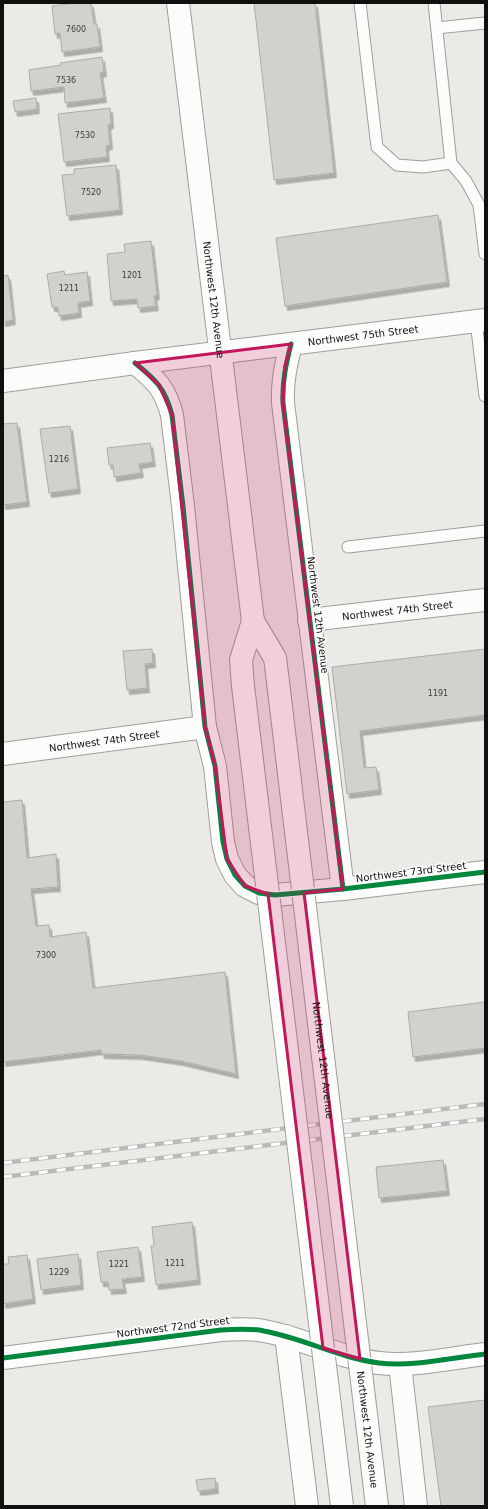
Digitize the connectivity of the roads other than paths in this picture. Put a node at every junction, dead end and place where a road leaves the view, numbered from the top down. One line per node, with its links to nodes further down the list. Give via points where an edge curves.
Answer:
1 (178, 3): 10 (street, Northwest 12th Avenue)
2 (360, 3): 6 (lane, via 377,147 397,165 423,167)
3 (434, 3): 5 (lane)
4 (485, 23): 5 (lane)
5 (437, 28): 6 (lane)
6 (451, 163): 7 (lane, via 466,181 479,205)
7 (485, 254)
8 (481, 320): 9 (street, Northwest 75th Street); 13 (lane)
9 (291, 344): 10 (street, Northwest 75th Street); 17 (street, Northwest 12th Avenue, via 282,388)
10 (220, 353): 11 (street, Northwest 75th Street); 18 (street, Northwest 12th Avenue)
11 (135, 363): 12 (street, Northwest 75th Street); 19 (street, via 159,385 172,415)
12 (3, 382)
13 (485, 396)
14 (485, 532): 15 (lane)
15 (348, 548)
16 (485, 600): 17 (street, Northwest 74th Street)
17 (309, 620): 22 (street, Northwest 12th Avenue)
18 (253, 621): 28 (street, Northwest 12th Avenue, bridge, via 241,660); 29 (street, Northwest 12th Avenue, bridge, via 275,658)
19 (205, 727): 20 (street, Northwest 74th Street); 22 (street, Northwest 73rd Street, via 215,766 223,842 227,859 235,875 245,886 259,893 275,895)
20 (3, 754)
21 (485, 872): 22 (street, Northwest 73rd Street)
22 (343, 889)
23 (286, 1336): 25 (street, Northwest 72nd Street, via 243,1329 221,1330); 26 (street, Northwest 72nd Street, via 377,1363); 27 (street)
24 (485, 1354): 26 (street, Northwest 72nd Street)
25 (3, 1358)
26 (400, 1364): 30 (street)
27 (306, 1506)
28 (342, 1506)
29 (377, 1506)
30 (416, 1506)

